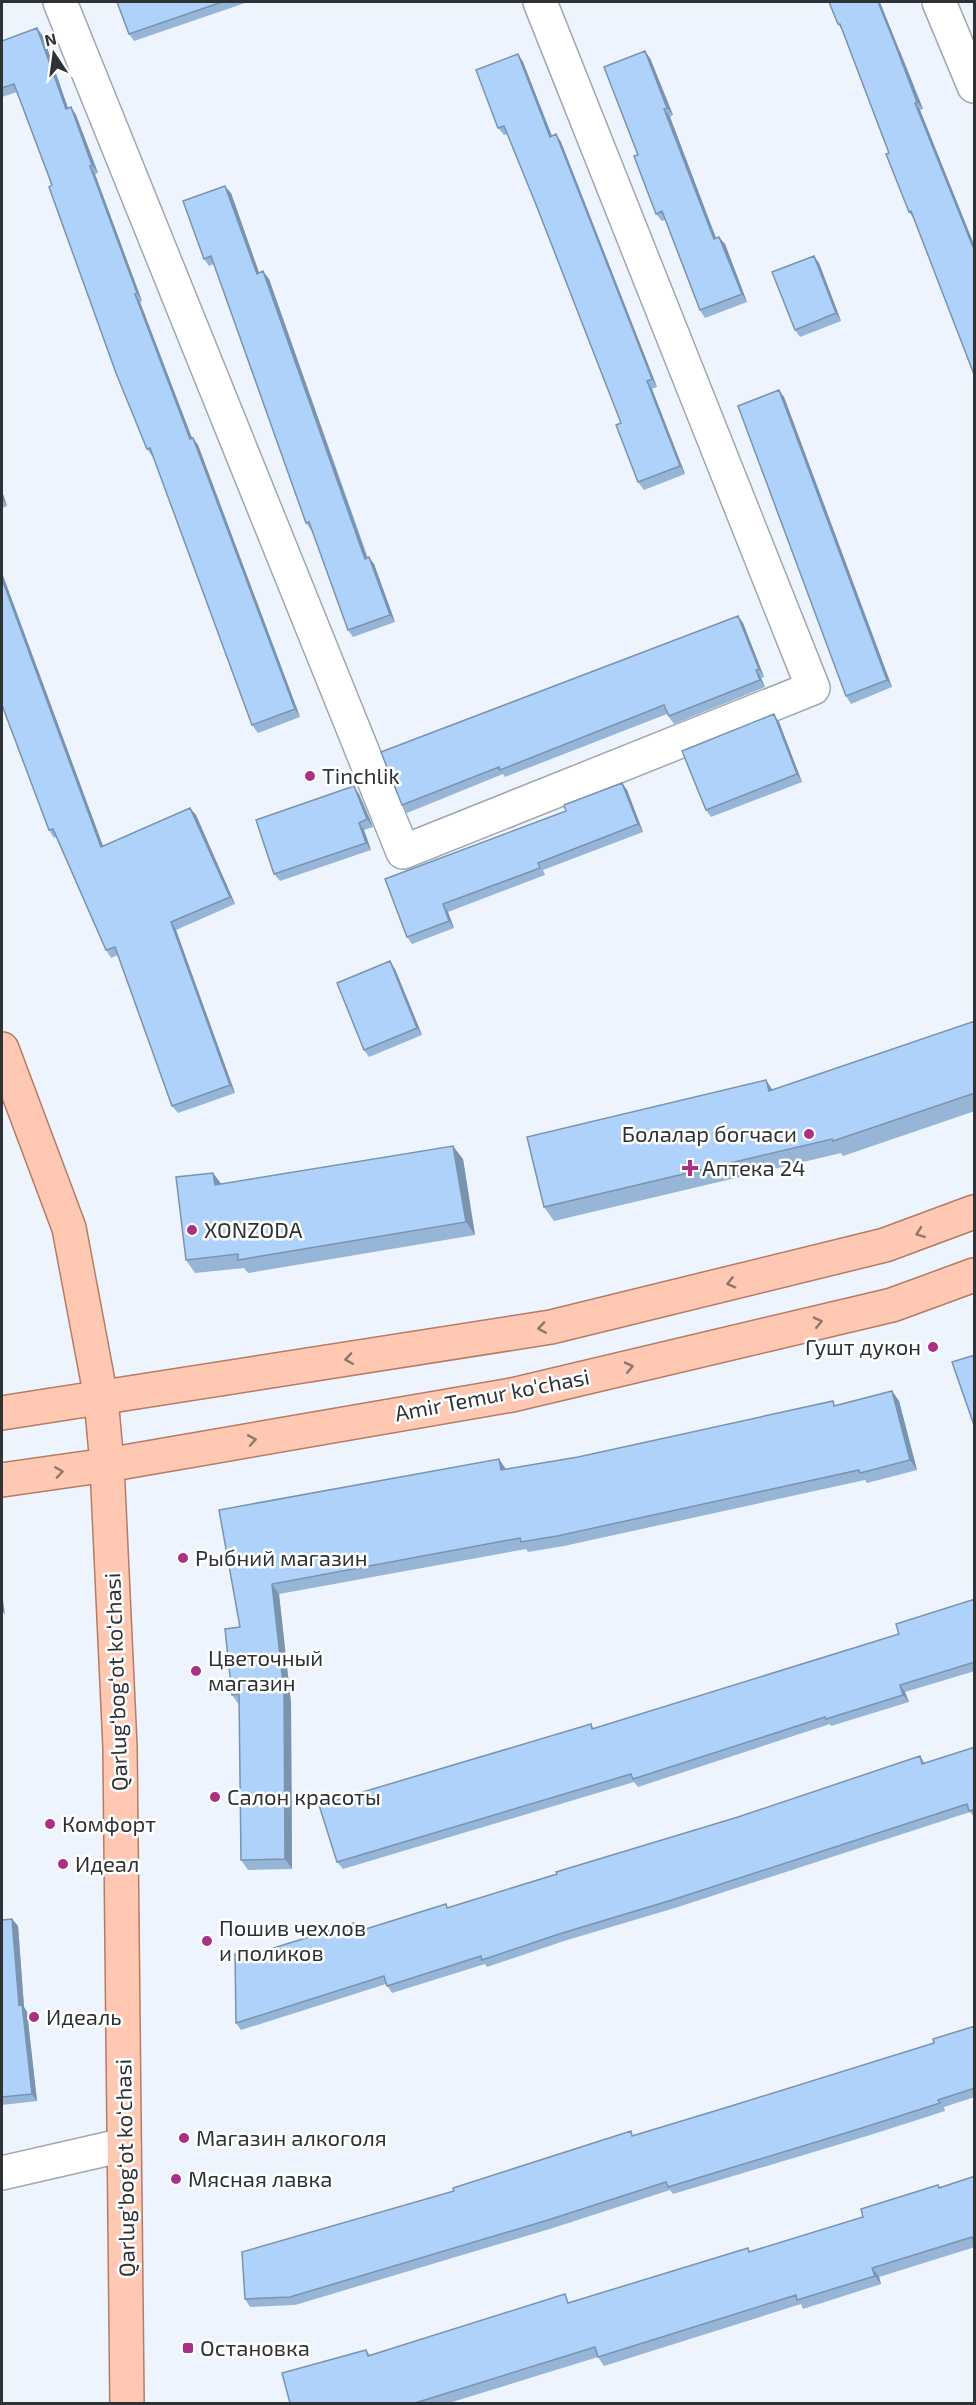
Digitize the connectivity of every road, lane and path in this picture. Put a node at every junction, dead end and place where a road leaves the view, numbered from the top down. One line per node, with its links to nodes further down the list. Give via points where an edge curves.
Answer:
1 (60, 2): 2 (street, via 402,852 813,688)
2 (540, 2)
3 (939, 2): 4 (street)
4 (975, 86)
5 (2, 1048): 8 (main road, Qarlug‘bog‘ot ko‘chasi, via 69,1228)
6 (975, 1212): 8 (main road, one-way to 8, via 885,1245 551,1327)
7 (975, 1275): 10 (main road, Amir Temur ko'chasi, one-way to 7, via 512,1395 892,1305)
8 (101, 1398): 9 (main road); 10 (main road, Qarlug‘bog‘ot ko‘chasi)
9 (2, 1413)
10 (107, 1465): 11 (main road, Amir Temur ko'chasi, one-way to 10); 12 (main road, Qarlug‘bog‘ot ko‘chasi, via 120,1747)
11 (2, 1480)
12 (124, 2145): 13 (street); 14 (main road, Qarlug‘bog‘ot ko‘chasi)
13 (2, 2173)
14 (127, 2403)

